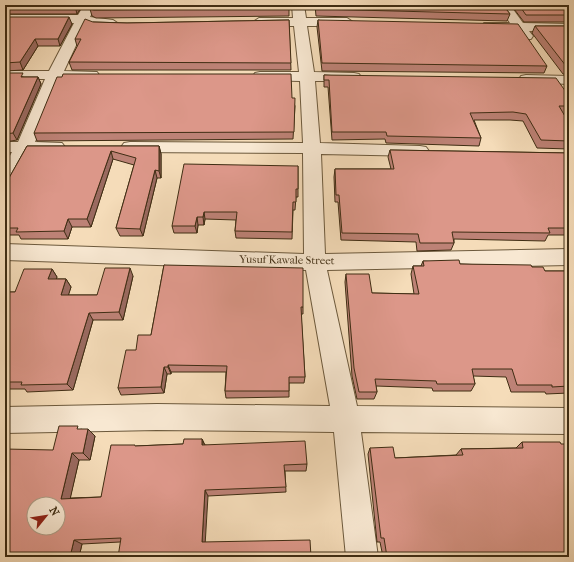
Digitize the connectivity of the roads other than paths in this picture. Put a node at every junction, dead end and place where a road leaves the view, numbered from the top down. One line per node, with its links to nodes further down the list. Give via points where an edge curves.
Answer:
1 (90, 5): 5 (street)
2 (504, 5): 10 (street)
3 (299, 13): 6 (street); 7 (street); 17 (street)
4 (5, 19): 5 (street)
5 (82, 19): 8 (street, via 95,23); 14 (street)
6 (246, 22)
7 (363, 23)
8 (123, 24)
9 (473, 26): 10 (street)
10 (520, 27): 11 (street); 12 (street)
11 (569, 28)
12 (532, 45)
13 (5, 75): 14 (street)
14 (54, 75): 15 (street); 23 (street)
15 (109, 75)
16 (244, 76): 17 (street)
17 (307, 76): 19 (street); 26 (street)
18 (558, 76): 20 (street); 21 (street)
19 (369, 77)
20 (510, 79)
21 (569, 96)
22 (5, 147): 23 (street)
23 (24, 147): 24 (street); 28 (street)
24 (72, 147)
25 (112, 147): 26 (street)
26 (312, 148): 27 (street); 31 (street)
27 (437, 151)
28 (5, 181)
29 (5, 252): 31 (street, Yusuf Kawale Street)
30 (569, 257): 31 (street, Yusuf Kawale Street)
31 (315, 262): 32 (street)
32 (346, 419): 33 (street, via 157,417); 34 (street); 35 (street)
33 (5, 420)
34 (569, 421)
35 (362, 557)

